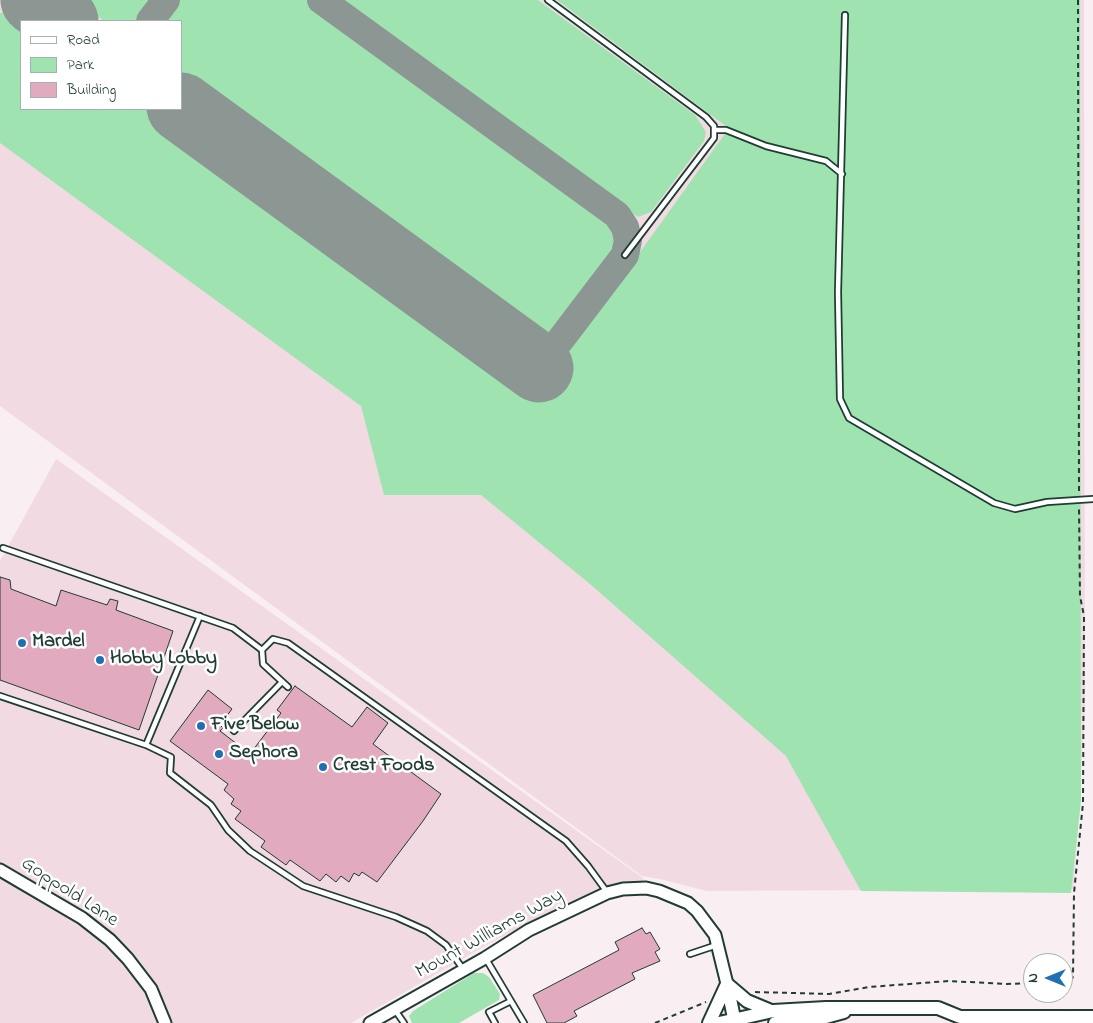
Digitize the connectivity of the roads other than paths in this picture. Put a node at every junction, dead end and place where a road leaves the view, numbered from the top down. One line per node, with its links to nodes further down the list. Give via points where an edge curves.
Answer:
1 (548, 0): 3 (lane, via 706,117)
2 (845, 15): 4 (lane)
3 (716, 130): 4 (lane, via 726,130 766,146 826,161); 5 (lane, via 714,138)
4 (842, 174): 6 (lane, via 838,292 840,399 849,418 994,503 1015,509 1047,502)
5 (625, 254)
6 (1093, 499)
7 (3, 548): 8 (lane)
8 (200, 616): 9 (lane, via 233,628); 14 (lane)
9 (262, 650): 10 (lane, via 263,664); 16 (lane, via 273,640 288,643 566,841)
10 (282, 682): 11 (lane); 13 (lane)
11 (288, 687)
12 (0, 696): 14 (lane)
13 (234, 732)
14 (146, 745): 20 (lane, via 171,757 170,773 211,806 228,830 250,851 303,886 396,917 427,931 446,945)
15 (0, 870): 29 (street, Goppold Lane, via 82,918 110,940 151,989)
16 (608, 894): 17 (street, Mount Williams Way, via 636,888 670,894 697,911 715,935); 19 (street, Mount Williams Way, via 528,930)
17 (718, 945): 18 (lane); 21 (street, Mount Williams Way)
18 (690, 954)
19 (485, 958): 20 (street, Mount Williams Way); 22 (lane)
20 (463, 969): 23 (street, Mount Williams Way)
21 (727, 984): 24 (main road); 28 (main road); 34 (main road)
22 (511, 1001): 32 (lane, via 489,1012); 33 (lane)
23 (395, 1010): 30 (street, Mount Williams Way); 31 (lane)
24 (774, 1017): 26 (main road, via 861,1007 938,1008); 28 (main road)
25 (1093, 1017): 27 (main road)
26 (955, 1020): 27 (main road)
27 (1039, 1020)
28 (735, 1021): 35 (main road)
29 (165, 1023)
30 (370, 1023)
31 (404, 1023)
32 (495, 1023)
33 (524, 1023)
34 (709, 1023)
35 (719, 1023)

